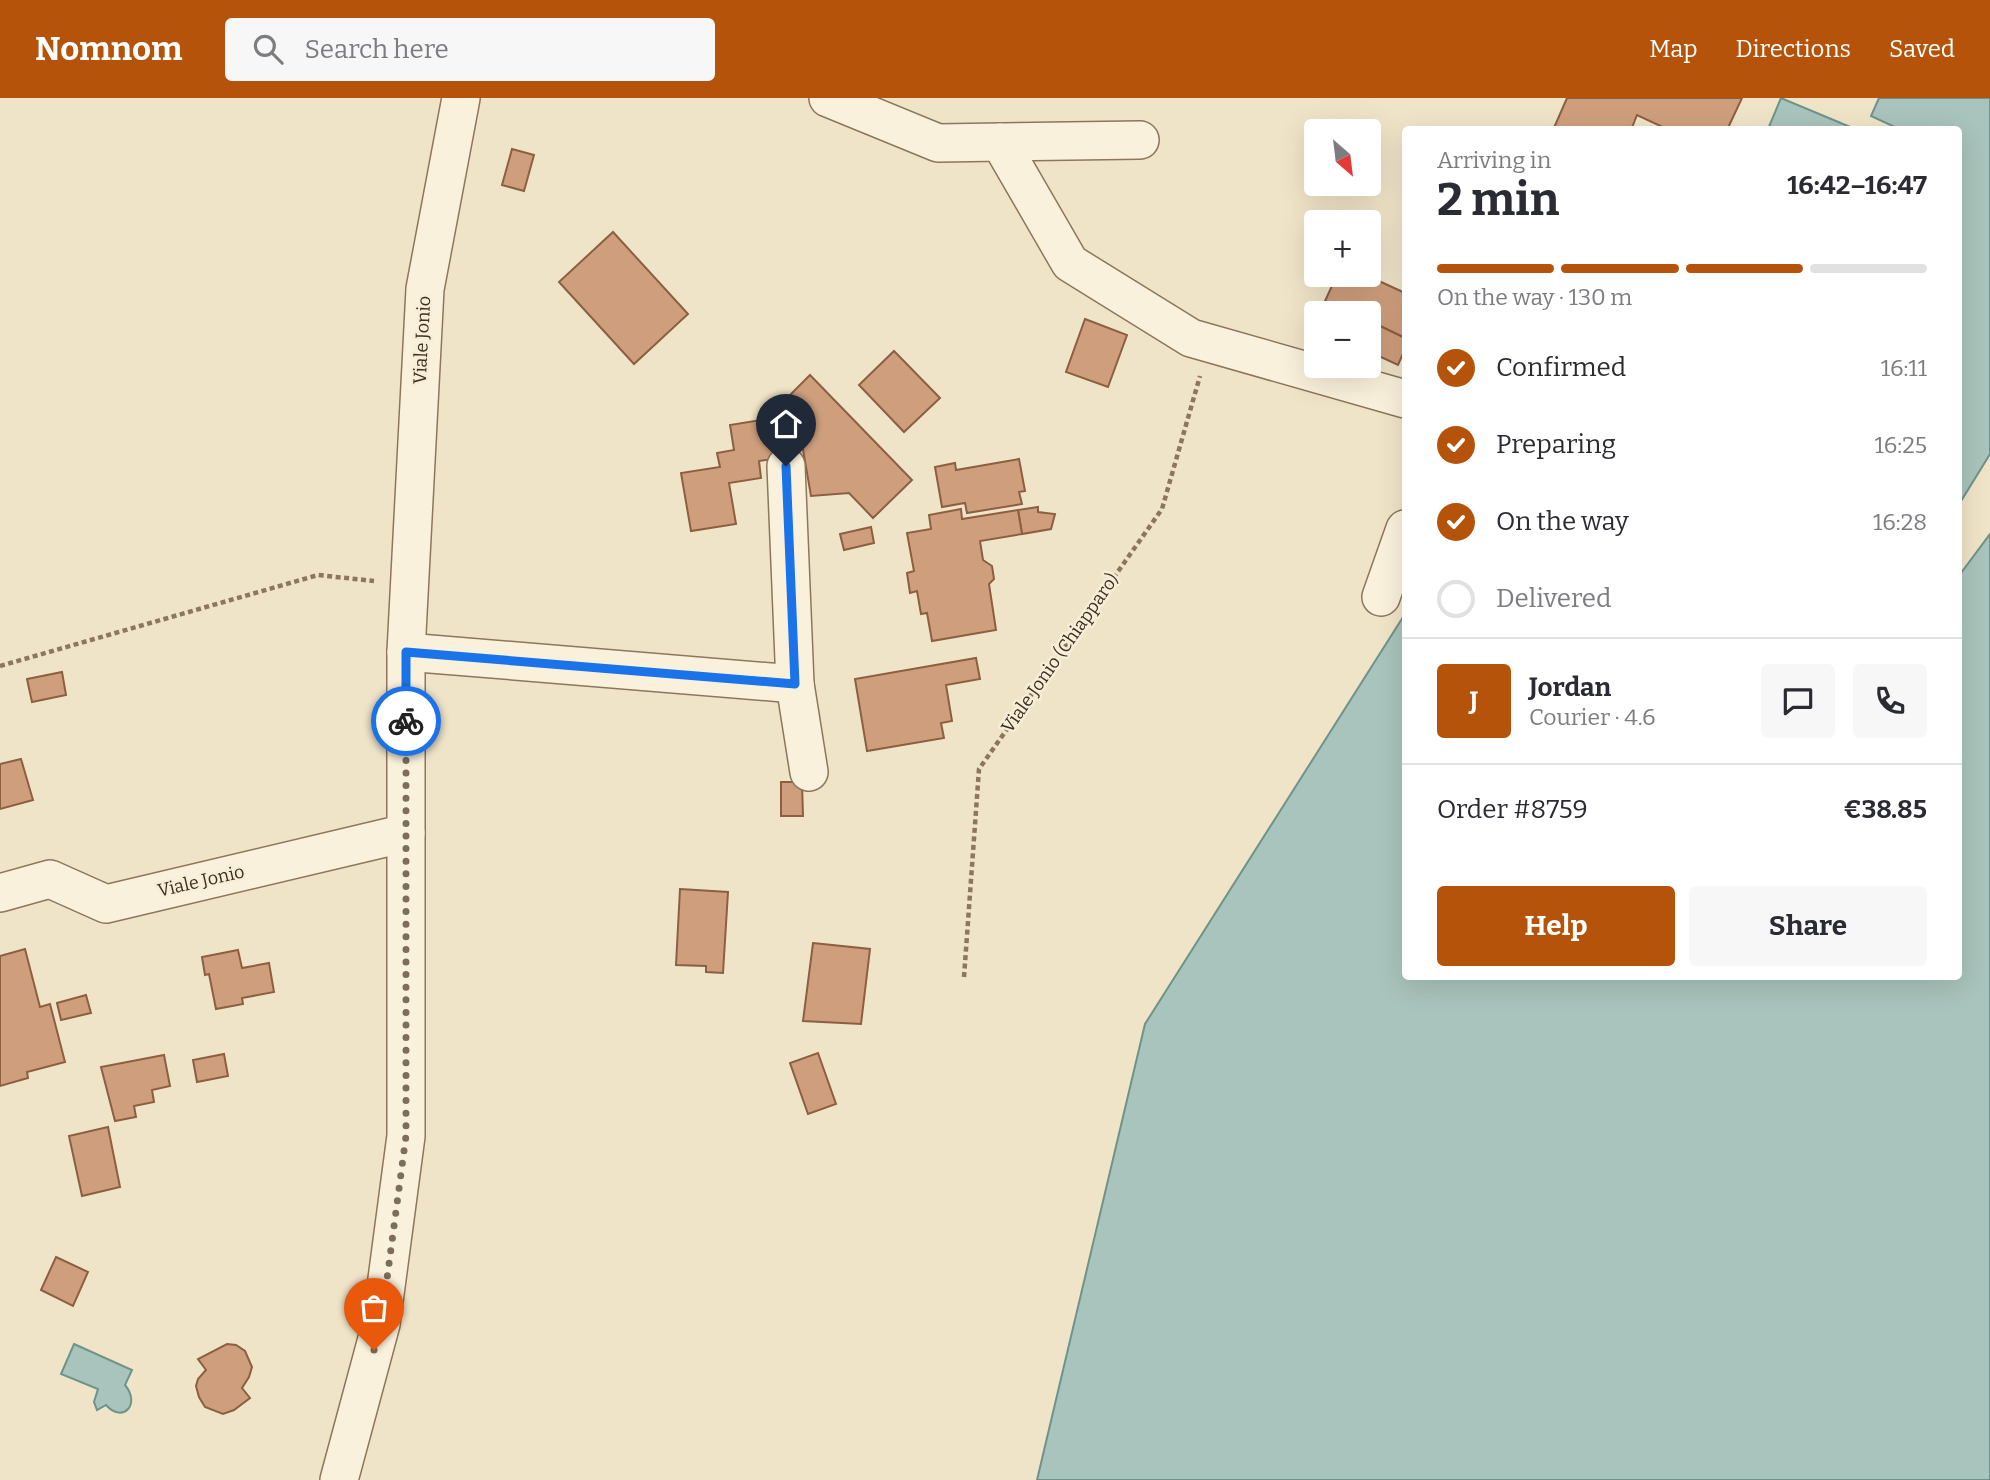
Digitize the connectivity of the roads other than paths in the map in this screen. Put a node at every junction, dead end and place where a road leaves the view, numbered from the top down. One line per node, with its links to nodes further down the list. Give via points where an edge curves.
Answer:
1 (461, 98): 9 (street, Viale Jonio, via 425,289)
2 (828, 98): 4 (street, via 937,143)
3 (1140, 140): 4 (street)
4 (1000, 142): 5 (street, via 1070,263 1191,338)
5 (1402, 398)
6 (786, 466): 10 (street)
7 (1402, 538): 8 (street)
8 (1381, 597)
9 (406, 652): 10 (street); 12 (street, Viale Jonio)
10 (795, 684): 11 (street)
11 (809, 772)
12 (406, 833): 13 (street, Viale Jonio, via 106,904 50,879); 14 (street, Viale Jonio, via 406,1136 381,1324)
13 (0, 892)
14 (339, 1480)

